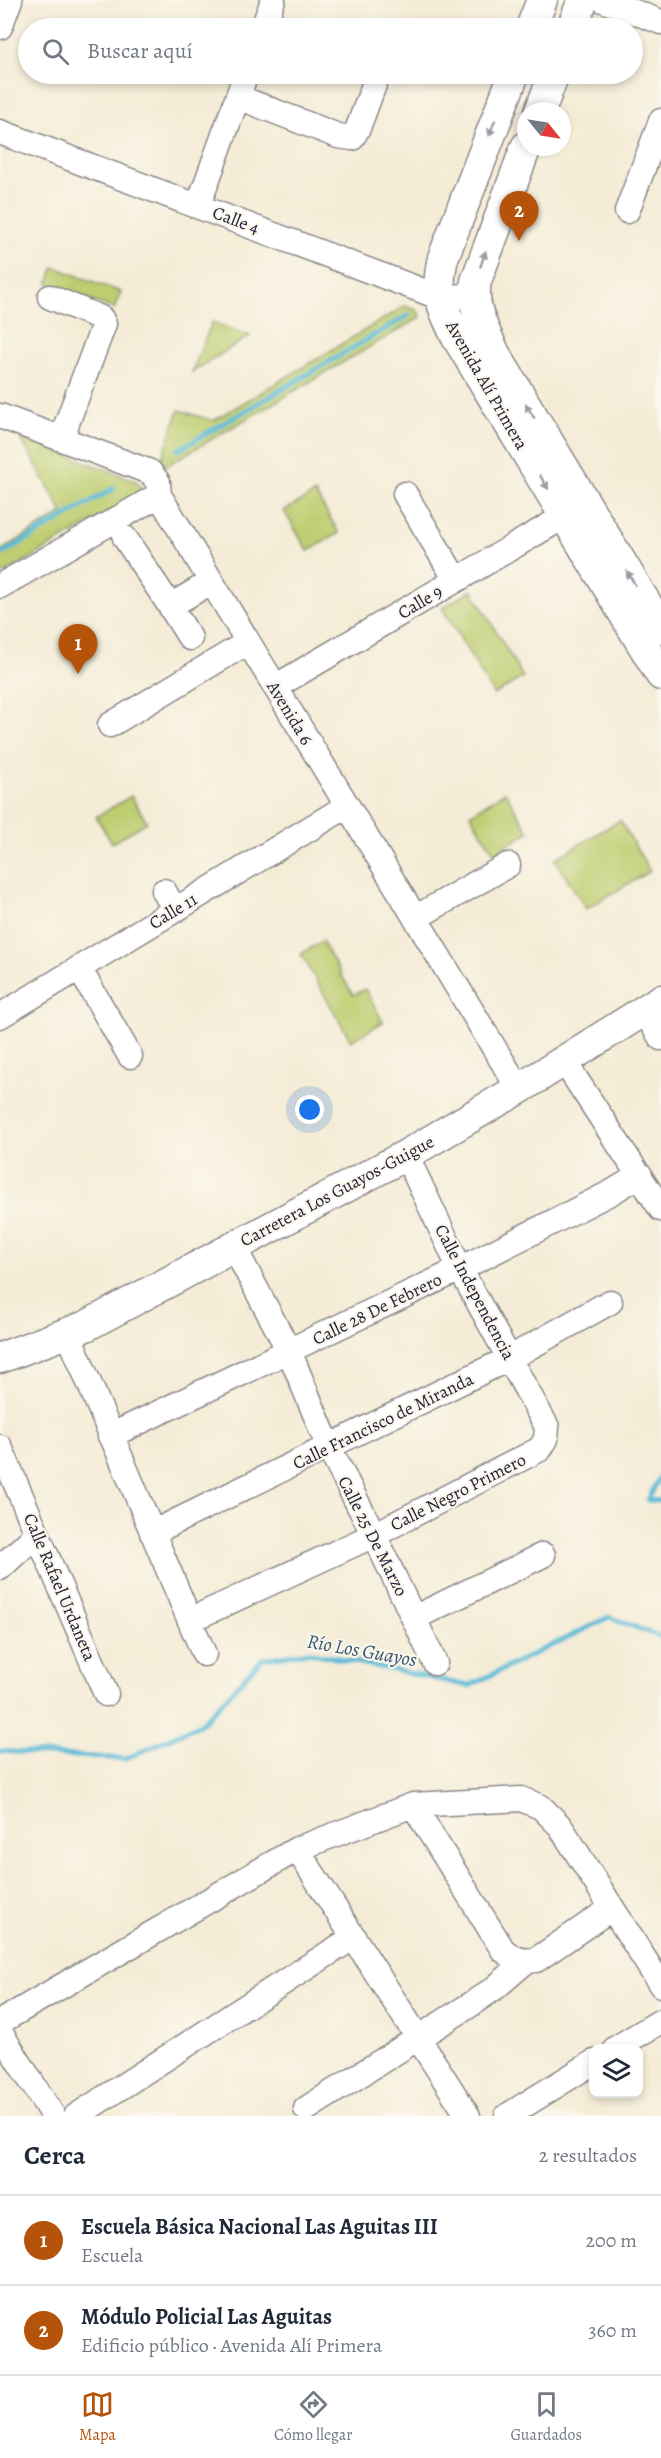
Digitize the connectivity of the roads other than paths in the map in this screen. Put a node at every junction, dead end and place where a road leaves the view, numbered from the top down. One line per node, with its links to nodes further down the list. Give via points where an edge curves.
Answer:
1 (10, 0): 10 (street)
2 (273, 0): 6 (street)
3 (542, 0): 7 (main road)
4 (582, 0): 8 (main road)
5 (603, 0): 9 (street)
6 (266, 18)
7 (535, 18)
8 (576, 18)
9 (661, 22)
10 (0, 27)
11 (243, 84): 15 (street)
12 (374, 84): 15 (street, via 352,138)
13 (510, 84): 24 (main road, Avenida Alí Primera, one-way to 24, via 448,242 439,276)
14 (550, 84): 16 (main road)
15 (238, 97): 20 (street)
16 (543, 102)
17 (660, 128): 21 (street)
18 (0, 132): 20 (street, Calle 4)
19 (523, 156): 22 (main road, Avenida Alí Primera, one-way to 19)
20 (198, 206): 24 (street, Calle 4)
21 (627, 211)
22 (473, 296): 24 (street, Calle 4); 35 (main road, Avenida Alí Primera, one-way to 22, via 495,354)
23 (50, 297): 26 (street, via 101,318 104,324)
24 (439, 297): 29 (main road, Avenida Alí Primera, one-way to 29, via 456,336)
25 (0, 416): 26 (street, Avenida 6)
26 (61, 439): 28 (street, Avenida 6, via 150,472 158,482)
27 (405, 494): 31 (street)
28 (159, 495): 32 (street, Avenida 6); 33 (street)
29 (565, 516): 31 (street, Calle 9); 38 (main road, Avenida Alí Primera)
30 (125, 538): 34 (street)
31 (456, 580): 39 (street, Calle 9, via 425,609)
32 (211, 582): 34 (street); 37 (street, Avenida 6)
33 (0, 586)
34 (170, 606): 36 (street)
35 (661, 628)
36 (190, 638)
37 (248, 642): 39 (street, Avenida 6); 40 (street)
38 (661, 675)
39 (275, 687): 41 (street, Avenida 6)
40 (110, 725)
41 (347, 806): 43 (street, Avenida 6); 44 (street, Calle 11, via 169,901)
42 (508, 865): 43 (street)
43 (415, 918): 50 (street, Avenida 6, via 438,967)
44 (79, 969): 46 (street, Calle 11); 48 (street)
45 (653, 1005): 47 (street); 49 (main road, Carretera Los Guayos-Guigue)
46 (0, 1016)
47 (661, 1038)
48 (130, 1056)
49 (564, 1061): 50 (main road, Carretera Los Guayos-Guigue); 52 (street)
50 (519, 1089): 51 (main road, Carretera Los Guayos-Guigue)
51 (406, 1155): 54 (main road, Carretera Los Guayos-Guigue); 55 (street, Calle Independencia)
52 (640, 1175): 53 (street); 55 (street, Calle 28 De Febrero)
53 (661, 1209)
54 (234, 1247): 57 (main road, Carretera Los Guayos-Guigue); 58 (street, Calle 25 De Marzo)
55 (460, 1269): 58 (street, Calle 28 De Febrero); 60 (street, Calle Independencia)
56 (610, 1302): 60 (street, Calle Francisco de Miranda)
57 (68, 1334): 59 (main road, Carretera Los Guayos-Guigue); 62 (street)
58 (289, 1351): 62 (street, Calle 28 De Febrero); 64 (street, Calle 25 De Marzo)
59 (0, 1358)
60 (510, 1358): 61 (street, Calle Independencia); 64 (street, Calle Francisco de Miranda)
61 (547, 1427): 67 (street, Calle Negro Primero, via 540,1449)
62 (110, 1436): 65 (street)
63 (0, 1447): 66 (street, Calle Rafael Urdaneta)
64 (329, 1449): 65 (street, Calle Francisco de Miranda); 67 (street, Calle 25 De Marzo)
65 (152, 1533): 71 (street)
66 (37, 1534): 69 (street); 74 (street, Calle Rafael Urdaneta)
67 (374, 1535): 70 (street, Calle 25 De Marzo); 71 (street, Calle Negro Primero)
68 (543, 1555): 70 (street)
69 (0, 1568)
70 (414, 1618): 73 (street, Calle 25 De Marzo)
71 (190, 1620): 72 (street)
72 (204, 1654)
73 (435, 1663)
74 (106, 1695)
75 (413, 1805): 76 (street); 77 (street, via 521,1799 542,1807 560,1826); 79 (street, via 503,1950)
76 (297, 1849): 78 (street); 82 (street)
77 (612, 1908): 79 (street, via 536,1960); 80 (street)
78 (354, 1937): 84 (street); 89 (street)
79 (525, 1962): 84 (street, via 496,1987)
80 (661, 1985)
81 (661, 2021): 85 (street)
82 (0, 2022)
83 (0, 2032): 88 (street)
84 (418, 2038): 87 (street); 90 (street)
85 (624, 2044)
86 (589, 2065): 91 (street)
87 (305, 2114)
88 (52, 2116)
89 (76, 2116)
90 (468, 2116)
91 (507, 2116)

